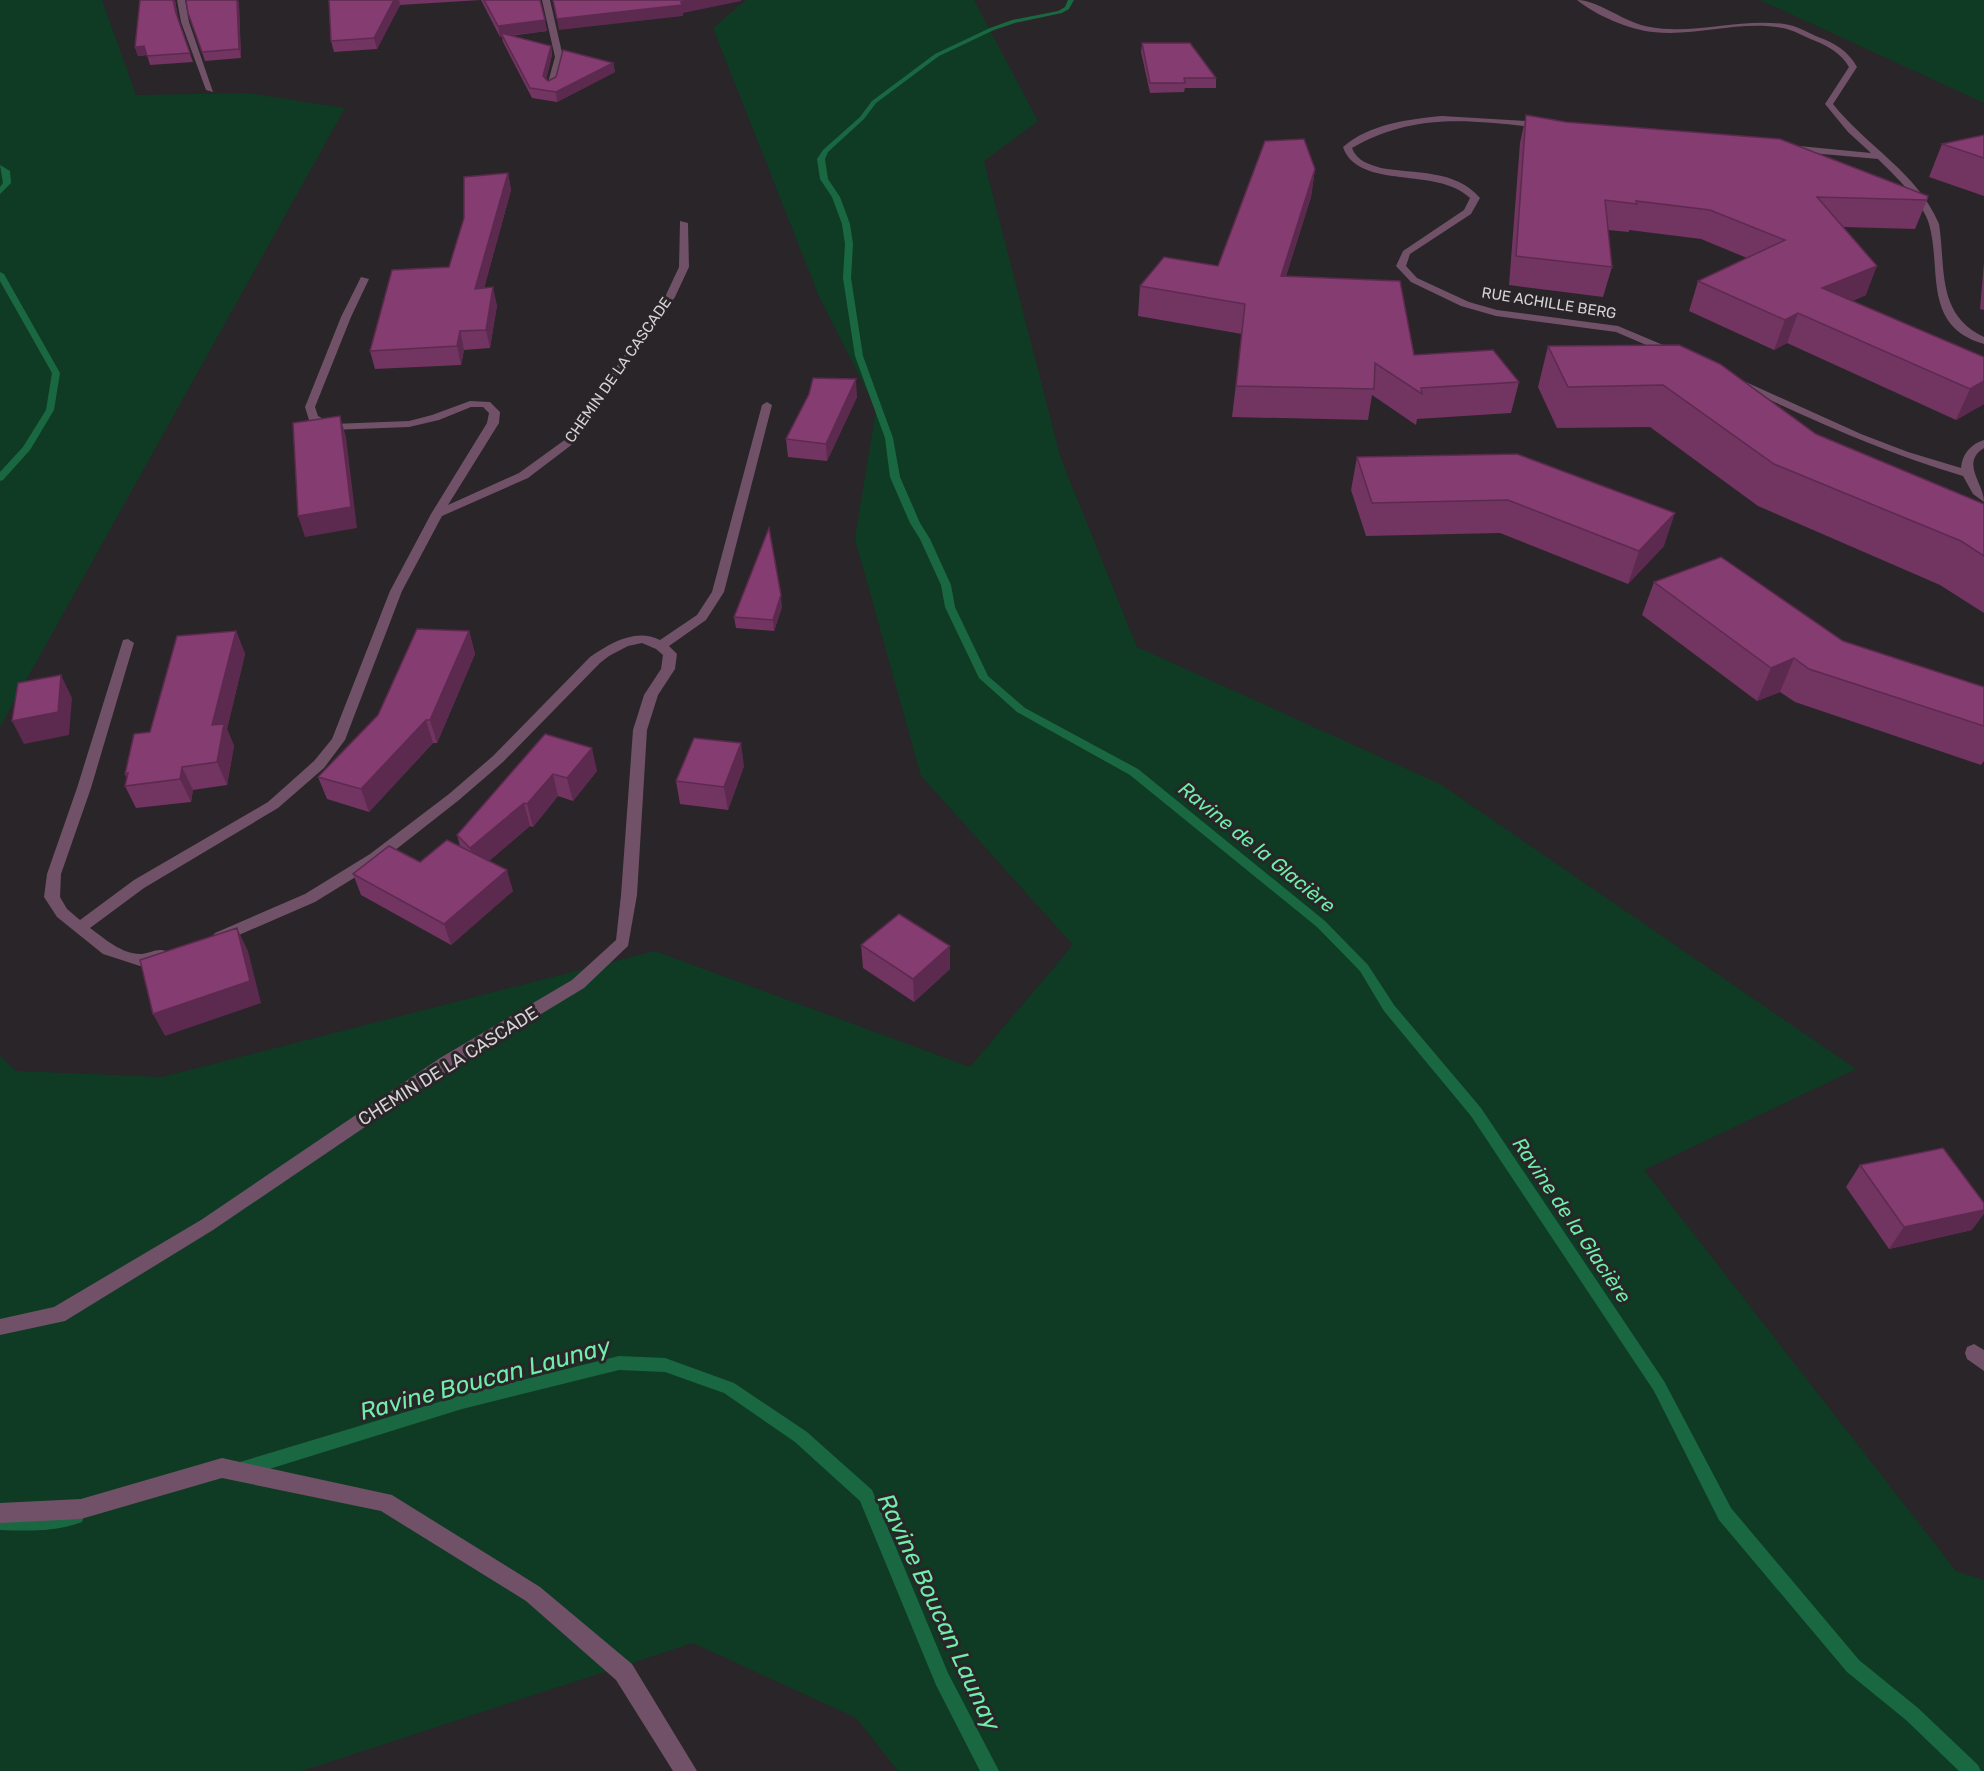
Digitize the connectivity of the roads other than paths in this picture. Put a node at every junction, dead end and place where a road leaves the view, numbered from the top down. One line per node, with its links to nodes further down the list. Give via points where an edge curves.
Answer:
1 (181, 0): 5 (street)
2 (546, 0): 4 (street, via 559,57)
3 (1581, 0): 8 (street, via 1629,25 1653,30 1766,23 1785,26 1832,45 1853,67 1829,104 1842,122)
4 (551, 86)
5 (210, 90)
6 (1557, 126): 12 (street, RUE ACHILLE BERG, via 1429,117 1366,134 1347,147 1354,160 1373,169 1452,182 1475,198 1468,212 1406,253 1401,266 1414,280 1465,304 1496,313 1618,329)
7 (1776, 147): 8 (street)
8 (1882, 157): 11 (street, via 1912,187 1934,222 1937,276 1954,323)
9 (683, 223): 18 (street, CHEMIN DE LA CASCADE, via 684,267 670,297 570,441 552,459 522,478)
10 (364, 279): 18 (street, via 310,407 313,418 332,427 409,424 470,404 486,404 495,412 493,423)
11 (1984, 341)
12 (1685, 358)
13 (1722, 374): 16 (street, via 1857,436)
14 (768, 405): 20 (street, via 714,601 694,625)
15 (1984, 443): 16 (street, via 1967,458)
16 (1966, 473): 17 (street, via 1975,491)
17 (1984, 498)
18 (437, 514): 21 (street, via 396,591 338,740 324,760 300,785 256,816 140,884)
19 (128, 643): 21 (street, via 54,874 52,897 62,914)
20 (662, 645): 22 (street, via 648,639 613,647 595,660 498,759 375,858 310,898); 24 (street, CHEMIN DE LA CASCADE, via 670,654 668,669 651,695 640,730 623,942 578,984 446,1063 207,1225 58,1315)
21 (80, 928): 23 (street, via 108,950 140,960)
22 (206, 943)
23 (174, 952)
24 (0, 1328)
25 (0, 1513): 26 (street, via 81,1509 222,1468 385,1502 533,1594 624,1672)
26 (686, 1771)

